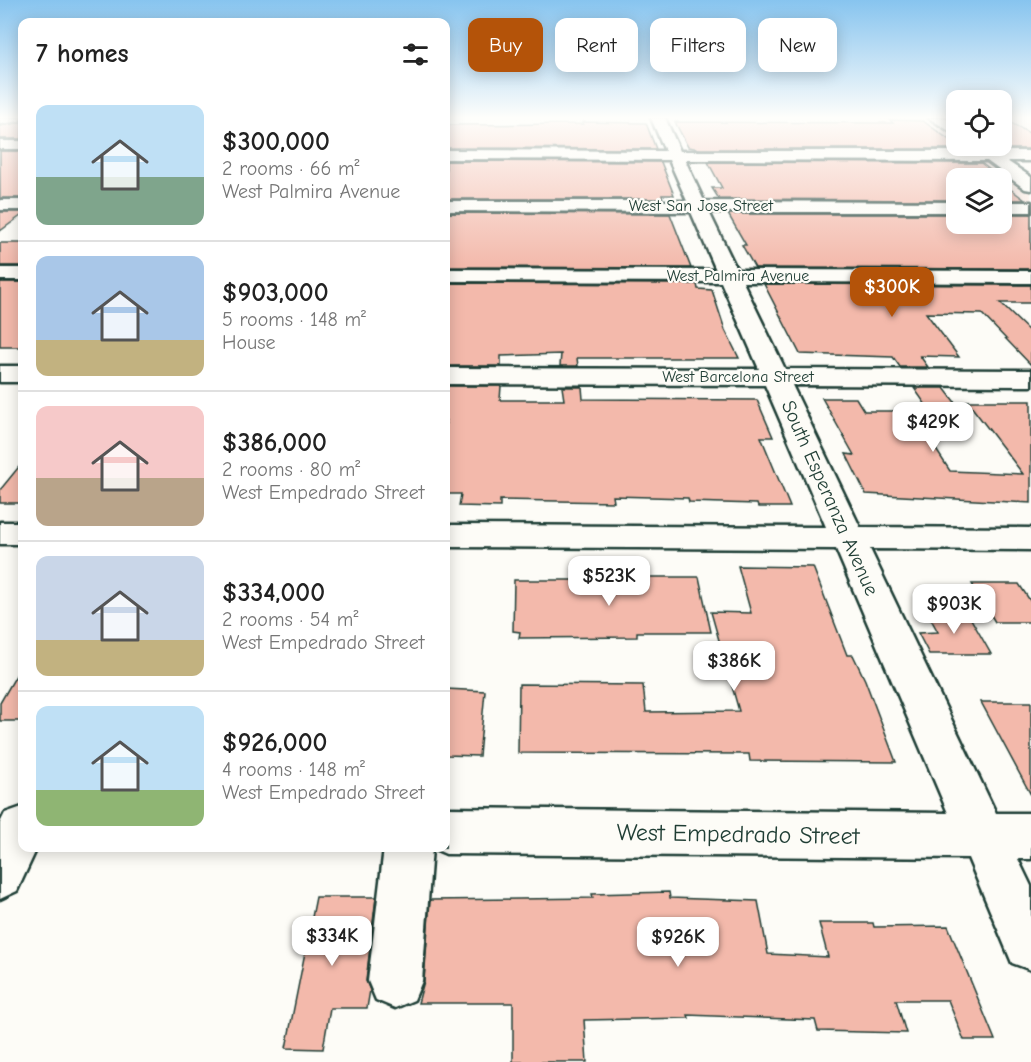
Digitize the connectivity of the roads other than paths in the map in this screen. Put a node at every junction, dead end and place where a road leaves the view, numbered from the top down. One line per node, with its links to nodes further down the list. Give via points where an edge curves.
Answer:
1 (681, 168): 7 (street, South Esperanza Avenue)
2 (1007, 168): 3 (street)
3 (1031, 185)
4 (0, 205): 5 (street)
5 (18, 205)
6 (450, 206): 7 (street, West San Jose Street)
7 (698, 206): 8 (street, West San Jose Street); 14 (street, South Esperanza Avenue)
8 (946, 207)
9 (1012, 207): 10 (street)
10 (1031, 207)
11 (0, 274): 12 (street)
12 (18, 274)
13 (450, 275): 14 (street, West Palmira Avenue)
14 (729, 276): 15 (street, West Palmira Avenue); 19 (street, South Esperanza Avenue)
15 (1031, 276)
16 (0, 374): 17 (street)
17 (18, 374)
18 (450, 376): 19 (street, West Barcelona Street)
19 (775, 378): 20 (street, West Barcelona Street); 24 (street, South Esperanza Avenue)
20 (1031, 378)
21 (0, 533): 22 (street)
22 (18, 533)
23 (450, 536): 24 (street)
24 (847, 538): 25 (street); 30 (street, South Esperanza Avenue)
25 (1031, 539)
26 (0, 827): 27 (street)
27 (18, 828)
28 (450, 831): 30 (street, West Empedrado Street)
29 (18, 836): 33 (street)
30 (983, 836): 31 (street, West Empedrado Street); 34 (street, South Esperanza Avenue)
31 (1031, 836)
32 (408, 852): 35 (street)
33 (0, 874)
34 (1031, 944)
35 (394, 981)

